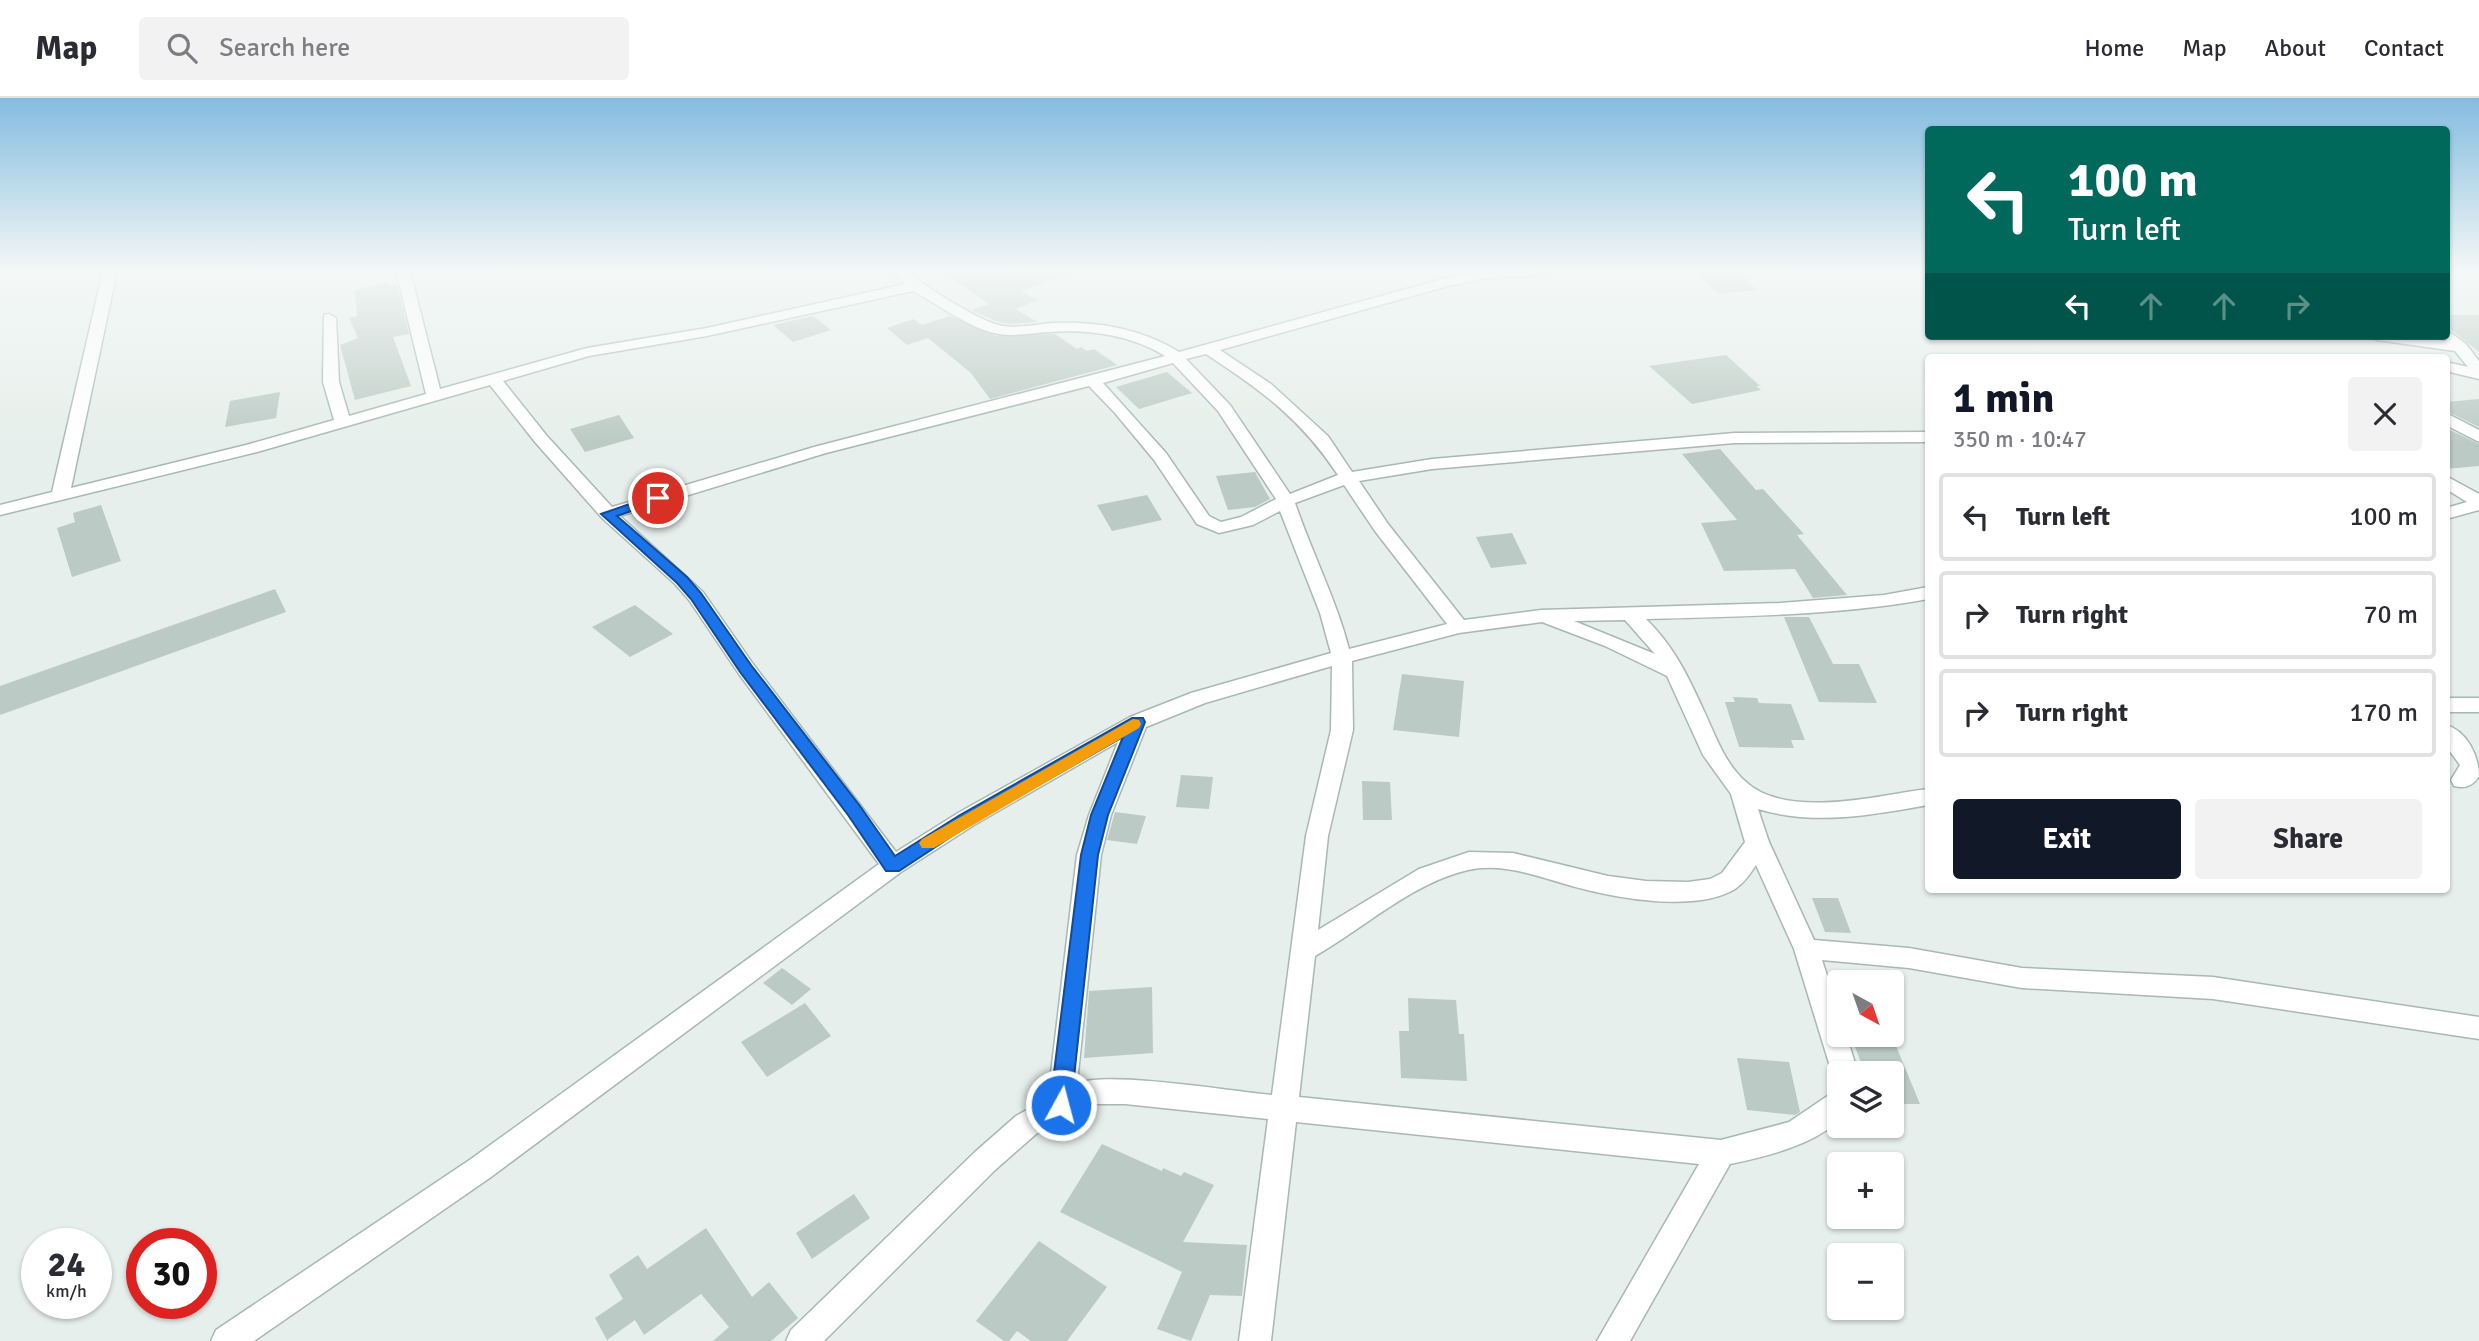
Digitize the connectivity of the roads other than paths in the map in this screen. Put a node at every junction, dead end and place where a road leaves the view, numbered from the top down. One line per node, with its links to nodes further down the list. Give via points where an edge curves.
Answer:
1 (94, 329): 25 (street)
2 (329, 329): 20 (street, via 331,382)
3 (420, 329): 18 (street)
4 (721, 329): 16 (street, via 587,352)
5 (993, 329): 6 (street)
6 (1031, 329)
7 (1089, 329): 13 (street, via 1133,336)
8 (1276, 329): 12 (street)
9 (2450, 336): 11 (street)
10 (2408, 340): 11 (street)
11 (2461, 347): 15 (street)
12 (1207, 348): 13 (street); 23 (street, via 1293,410 1322,439)
13 (1175, 356): 17 (street); 26 (street, via 1224,408)
14 (2450, 367): 15 (street)
15 (2479, 372)
16 (494, 379): 18 (street); 30 (street)
17 (1091, 381): 26 (street, via 1160,457 1210,526 1247,521); 30 (street, via 832,446)
18 (434, 395): 20 (street)
19 (2450, 420): 22 (street)
20 (343, 422): 25 (street, via 206,461)
21 (1925, 437): 23 (street, via 1735,438 1432,464)
22 (2479, 437)
23 (1346, 478): 26 (street); 34 (street)
24 (2450, 484): 27 (street)
25 (60, 495): 28 (street)
26 (1286, 500): 35 (street, via 1330,613)
27 (2479, 503): 29 (street)
28 (0, 510)
29 (2450, 513)
30 (608, 514): 45 (street, via 696,596)
31 (1925, 594): 32 (street, via 1780,609)
32 (1630, 614): 33 (street); 36 (street, via 1664,648)
33 (1541, 616): 34 (street); 36 (street)
34 (1459, 627): 35 (street)
35 (1342, 658): 39 (street, via 1198,698); 47 (street, via 1342,730 1317,836)
36 (1676, 672): 42 (street, via 1726,773)
37 (2450, 705): 38 (street)
38 (2479, 705)
39 (1137, 722): 45 (street); 50 (street, via 1100,815 1090,855)
40 (2450, 737): 41 (street, via 2471,765)
41 (2462, 781)
42 (1741, 791): 43 (street, via 1770,806 1791,809); 44 (street)
43 (1925, 797)
44 (1757, 842): 46 (street); 47 (street, via 1725,883 1704,890 1626,888 1512,861 1459,863 1419,880)
45 (893, 866): 54 (street, via 481,1168)
46 (1806, 949): 48 (street, via 1909,958 2022,978 2213,988); 49 (street)
47 (1302, 951): 51 (street)
48 (2479, 1028)
49 (1841, 1061)
50 (1061, 1105): 51 (street, via 1085,1092 1125,1092); 55 (street, via 1027,1125 985,1161)
51 (1285, 1110): 53 (street); 56 (street)
52 (1827, 1116): 53 (street, via 1781,1140)
53 (1721, 1153): 57 (street)
54 (227, 1341)
55 (802, 1341)
56 (1255, 1341)
57 (1613, 1341)

